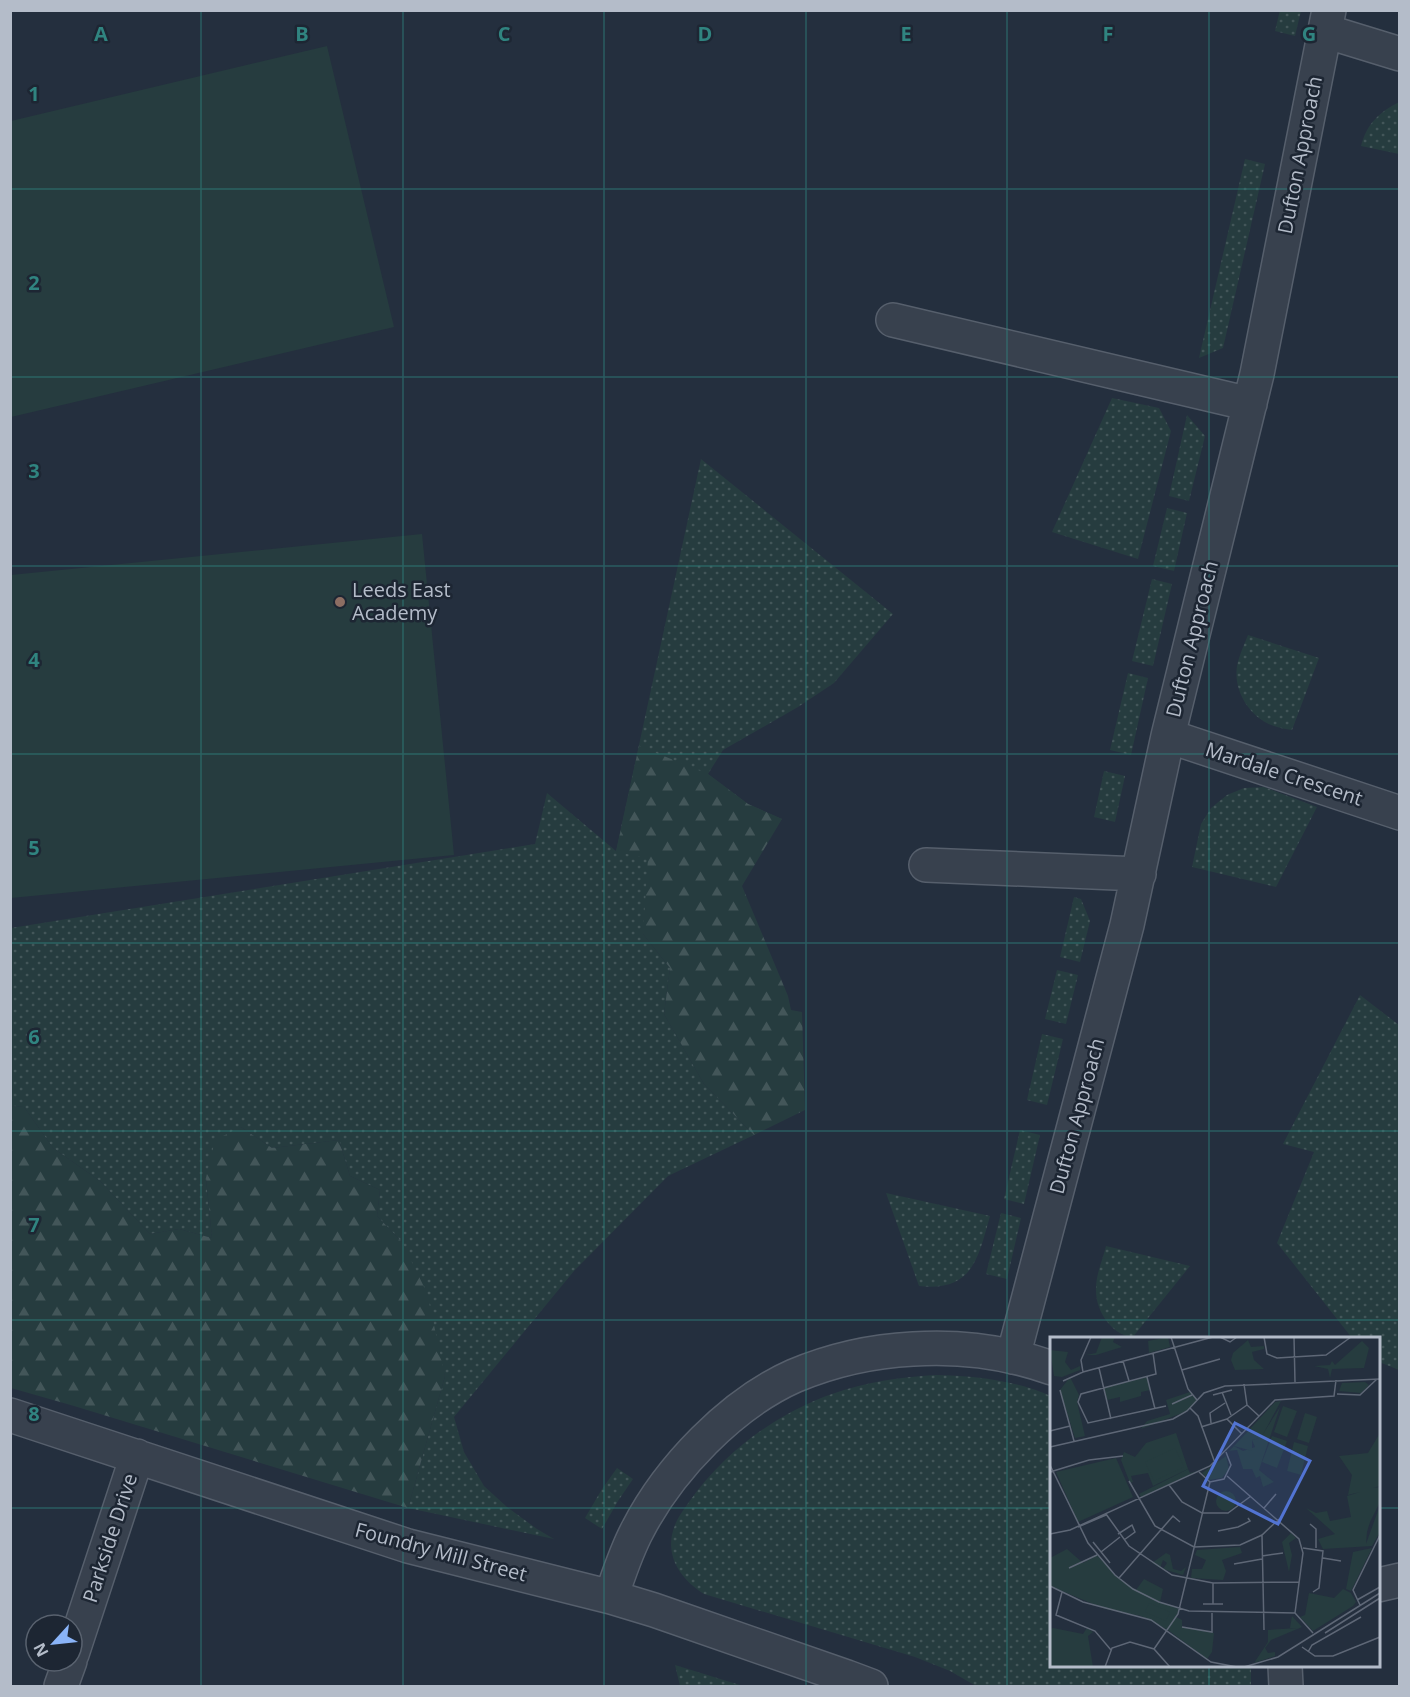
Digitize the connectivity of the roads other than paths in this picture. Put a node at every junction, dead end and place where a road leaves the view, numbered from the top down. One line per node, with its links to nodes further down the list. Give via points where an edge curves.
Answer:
1 (1327, 21): 2 (street); 4 (street, Dufton Approach)
2 (1400, 54)
3 (893, 320): 4 (street)
4 (1250, 404): 5 (street, Dufton Approach)
5 (1168, 736): 6 (street, Mardale Crescent); 8 (street, Dufton Approach)
6 (1400, 813)
7 (926, 865): 8 (street)
8 (1139, 874): 9 (street, Dufton Approach)
9 (1013, 1357): 10 (street); 15 (street, via 932,1348 861,1355 793,1377 761,1395 717,1428 679,1467 638,1528)
10 (1050, 1367)
11 (10, 1415): 12 (street, Foundry Mill Street)
12 (137, 1456): 15 (street, Foundry Mill Street, via 408,1546); 16 (street, Parkside Drive)
13 (1400, 1580): 14 (street)
14 (1380, 1585)
15 (611, 1597): 18 (street, Foundry Mill Street)
16 (84, 1617)
17 (1285, 1667): 19 (street)
18 (871, 1686)
19 (1286, 1686)

